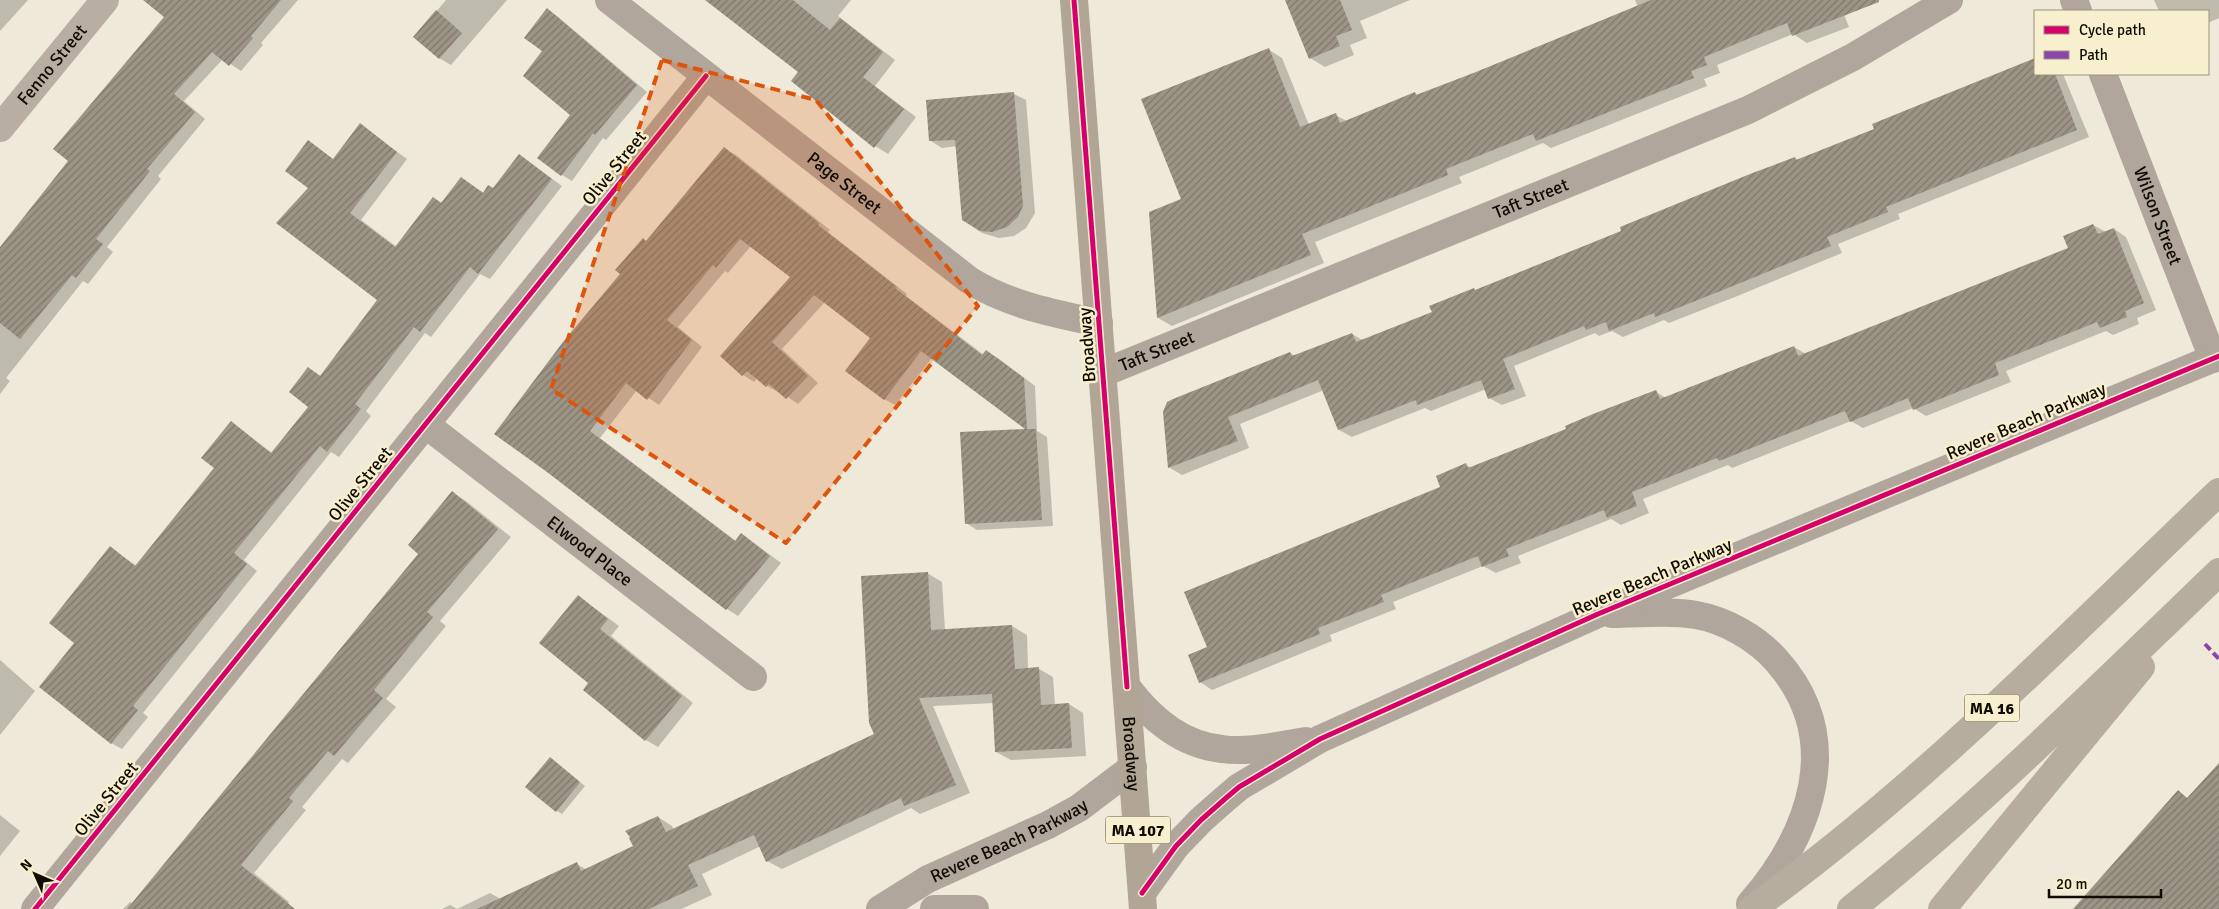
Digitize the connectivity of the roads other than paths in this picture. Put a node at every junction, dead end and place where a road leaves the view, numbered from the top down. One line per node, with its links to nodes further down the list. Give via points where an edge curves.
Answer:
1 (105, 0): 7 (street, Fenno Street)
2 (609, 0): 6 (street, Page Street)
3 (1074, 0): 8 (main road, Broadway / MA 107)
4 (1949, 0): 10 (street, Taft Street, via 1853,57 1741,113)
5 (2102, 75): 9 (street, Wilson Street)
6 (706, 76): 8 (street, Page Street, via 981,288 1018,304); 11 (street, Olive Street)
7 (0, 128)
8 (1099, 323): 10 (main road, Broadway / MA 107)
9 (2216, 358): 14 (street, Revere Beach Parkway)
10 (1103, 373): 16 (main road, Broadway / MA 107)
11 (425, 424): 15 (street, Elwood Place); 20 (street, Olive Street)
12 (2219, 492): 25 (highway, MA 16, via 1929,767 1833,848)
13 (2217, 574): 26 (highway, via 1971,807); 27 (highway)
14 (1598, 614): 17 (street, Revere Beach Parkway); 24 (street, Revere Beach Parkway, via 1696,614 1724,624 1773,656 1801,695 1815,741 1811,794 1799,830 1782,862)
15 (753, 678)
16 (1127, 688): 17 (street, Revere Beach Parkway, via 1145,710 1170,730 1207,746 1237,750); 18 (main road, Broadway / MA 107)
17 (1320, 739): 19 (street, Revere Beach Parkway, via 1239,787 1220,803 1176,846)
18 (1133, 767): 19 (main road, Broadway / MA 107); 21 (street, Revere Beach Parkway, via 1099,795 1065,816 928,879)
19 (1143, 901)
20 (35, 909)
21 (880, 909)
22 (934, 909): 23 (street, Revere Beach Parkway)
23 (975, 909)
24 (1745, 909)
25 (1752, 909)
26 (1851, 909)
27 (1942, 909)

